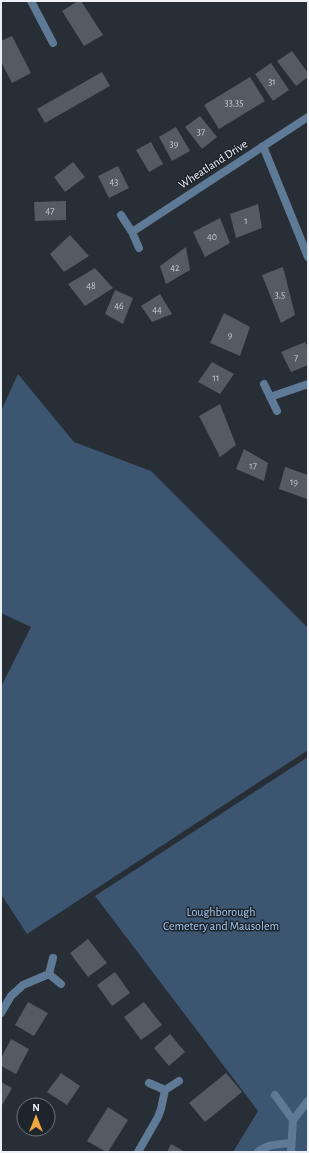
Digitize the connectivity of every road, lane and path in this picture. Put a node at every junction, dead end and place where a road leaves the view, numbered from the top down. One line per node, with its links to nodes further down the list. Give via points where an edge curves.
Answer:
1 (31, 1): 2 (street)
2 (52, 43)
3 (308, 117): 4 (street, Wheatland Drive)
4 (263, 146): 6 (street, Wheatland Drive); 8 (street)
5 (121, 215): 6 (street)
6 (132, 232): 7 (street)
7 (139, 248)
8 (308, 257)
9 (264, 384): 11 (street)
10 (308, 384): 11 (street)
11 (270, 397): 12 (street)
12 (277, 411)
13 (53, 958): 14 (street)
14 (50, 974): 15 (street); 16 (street, via 23,985 11,996)
15 (61, 984)
16 (1, 1013)
17 (179, 1081): 19 (street)
18 (148, 1083): 19 (street)
19 (165, 1090): 24 (street, via 158,1117)
20 (275, 1095): 22 (street)
21 (308, 1101): 22 (street)
22 (293, 1120): 23 (street)
23 (292, 1143): 25 (street, via 272,1146); 26 (street)
24 (138, 1152)
25 (258, 1152)
26 (291, 1152)

